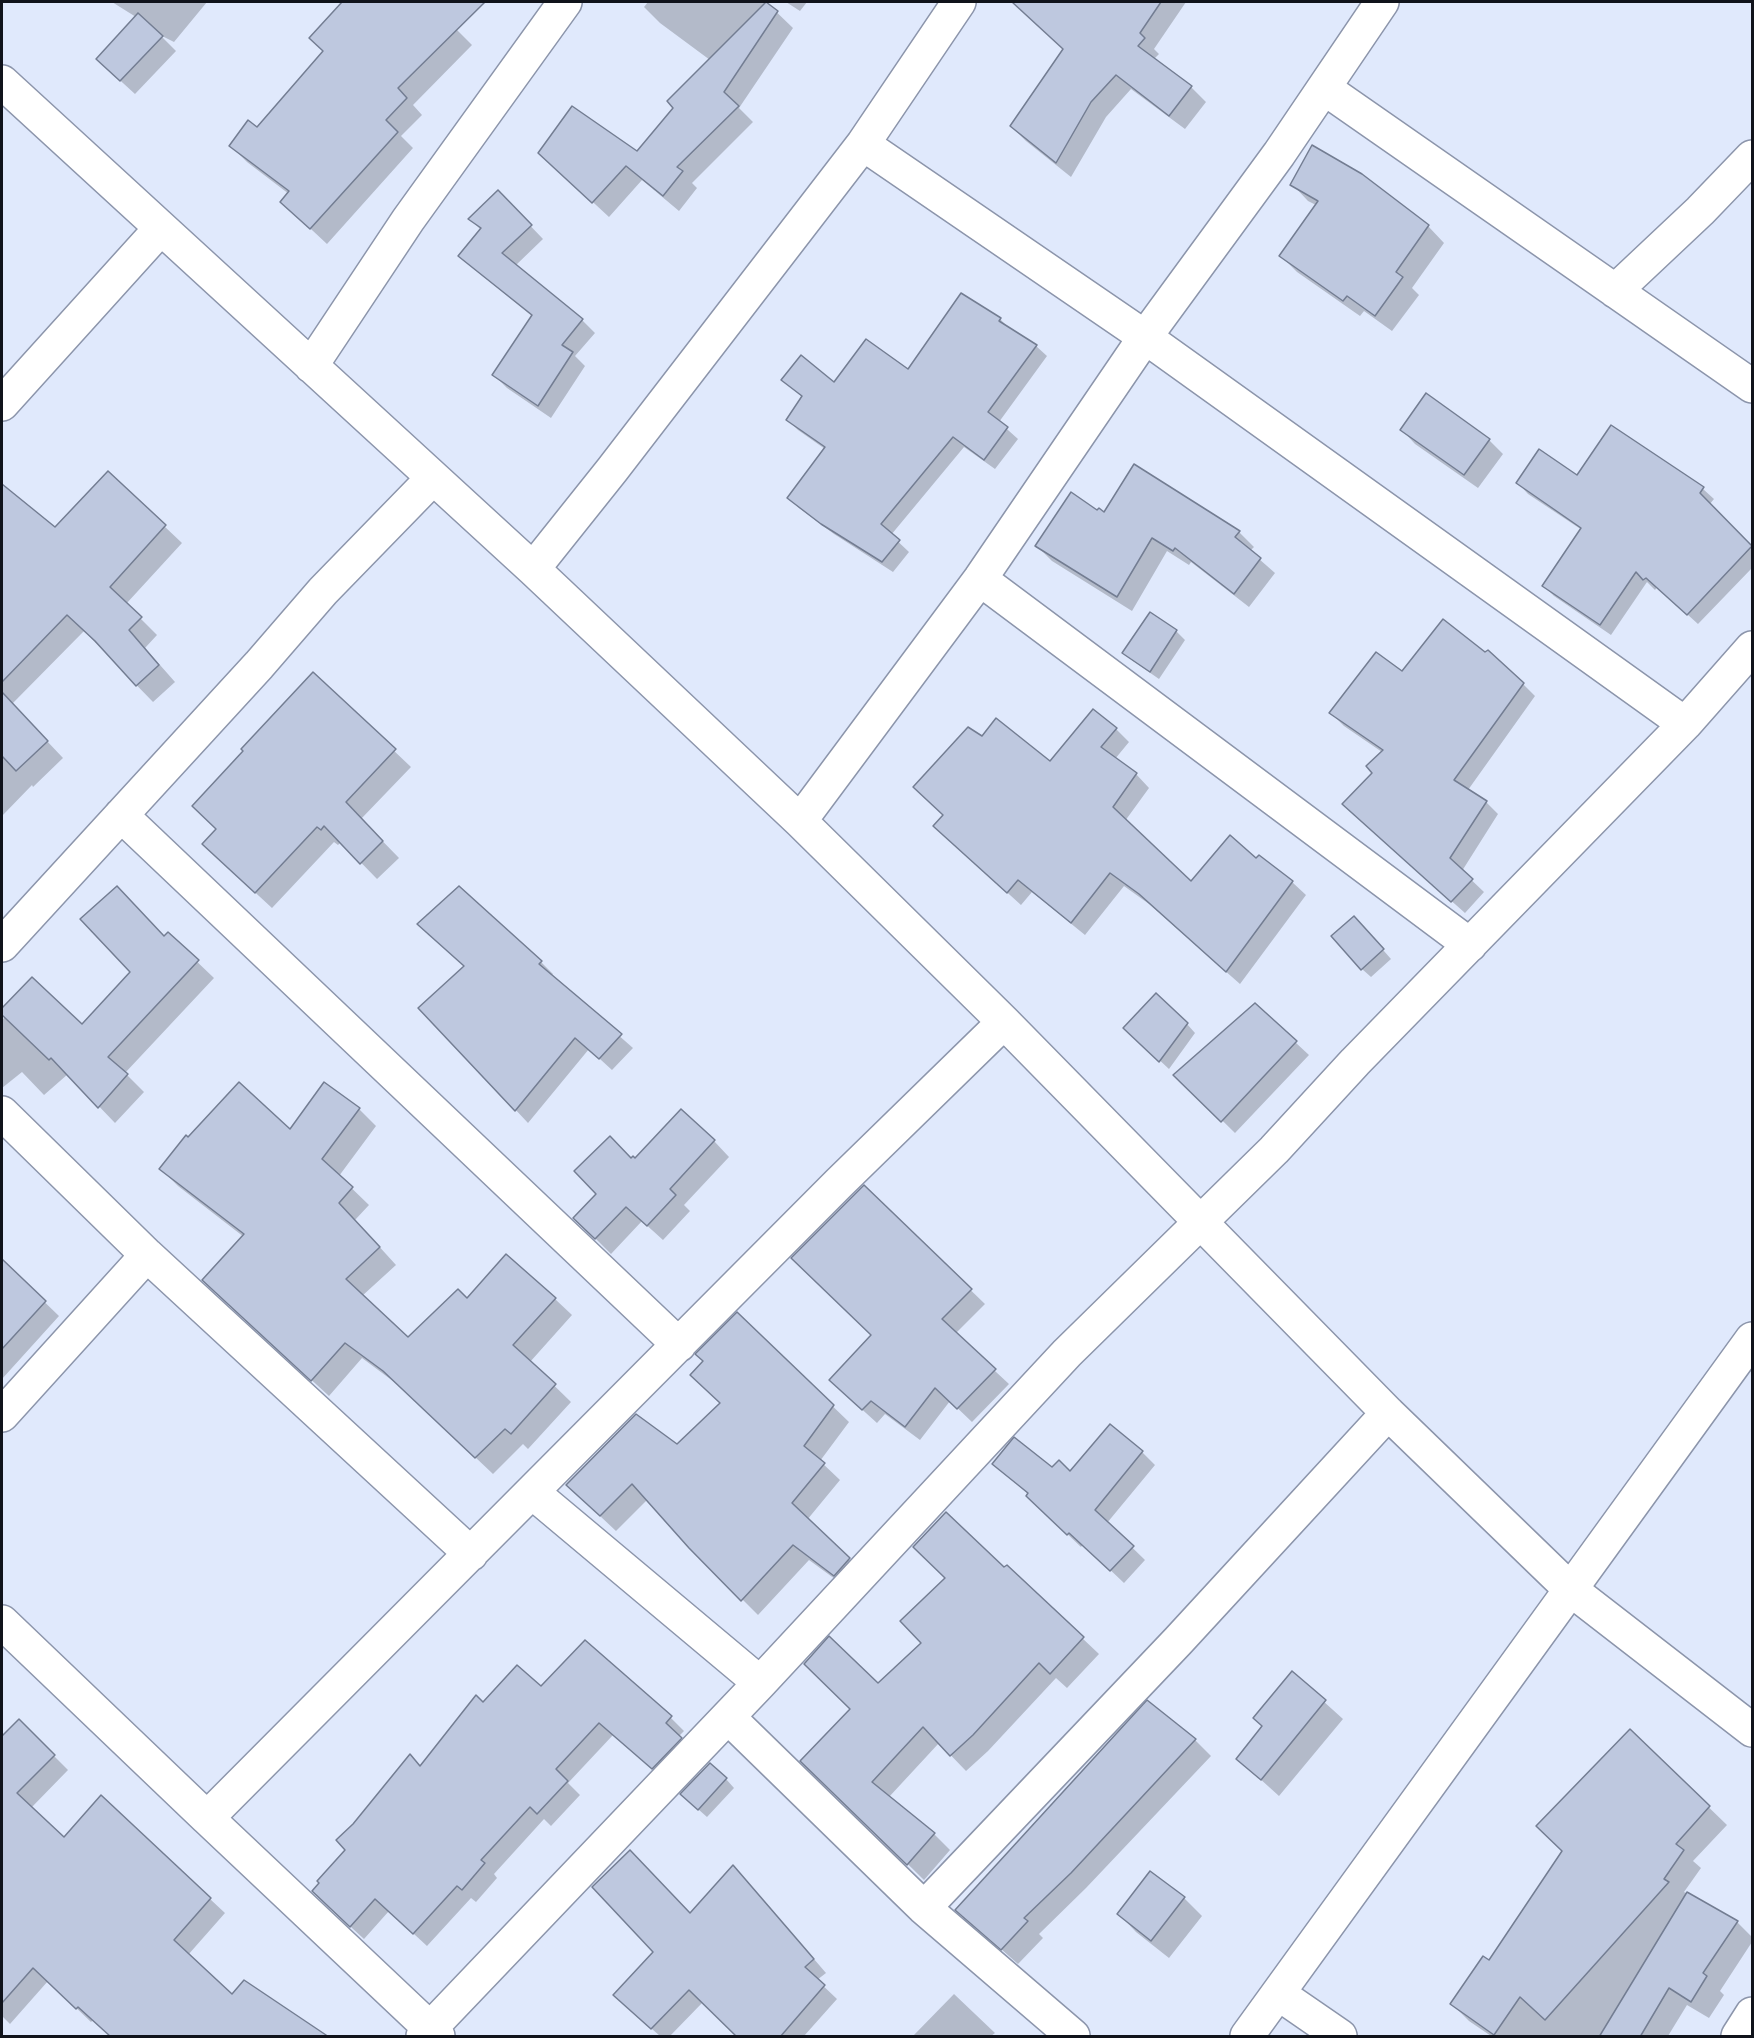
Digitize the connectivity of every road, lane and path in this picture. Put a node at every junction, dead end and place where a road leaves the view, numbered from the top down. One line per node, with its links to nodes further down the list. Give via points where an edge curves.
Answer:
1 (565, 2): 11 (street, via 408,220)
2 (959, 2): 6 (street)
3 (1382, 2): 5 (street)
4 (2, 82): 8 (street)
5 (1324, 88): 9 (street); 10 (street)
6 (862, 144): 10 (street); 15 (street)
7 (1752, 157): 9 (street)
8 (161, 228): 11 (street); 13 (street)
9 (1615, 291): 12 (street)
10 (1145, 337): 16 (street); 18 (street)
11 (311, 366): 14 (street)
12 (1752, 386)
13 (2, 404)
14 (433, 478): 15 (street); 19 (street, via 323,591)
15 (533, 568): 20 (street)
16 (980, 579): 20 (street); 22 (street)
17 (1752, 648): 18 (street)
18 (1685, 724): 22 (street)
19 (121, 815): 21 (street); 28 (street)
20 (800, 821): 23 (street)
21 (2, 945)
22 (1470, 945): 25 (street)
23 (1004, 1022): 25 (street); 28 (street)
24 (2, 1113): 26 (street)
25 (1200, 1223): 29 (street); 35 (street, via 1067,1353)
26 (147, 1255): 30 (street); 32 (street)
27 (1752, 1339): 33 (street)
28 (680, 1345): 31 (street)
29 (1388, 1413): 33 (street); 39 (street)
30 (2, 1415)
31 (532, 1492): 32 (street); 35 (street)
32 (471, 1554): 38 (street)
33 (1570, 1589): 37 (street); 40 (street)
34 (2, 1622): 38 (street)
35 (760, 1683): 36 (street)
36 (728, 1717): 39 (street); 42 (street)
37 (1752, 1730)
38 (207, 1818): 42 (street)
39 (924, 1908): 43 (street)
40 (1279, 1994): 44 (street); 45 (street)
41 (1752, 2014): 46 (street)
42 (430, 2034)
43 (1073, 2037)
44 (1247, 2037)
45 (1340, 2037)
46 (1738, 2037)

